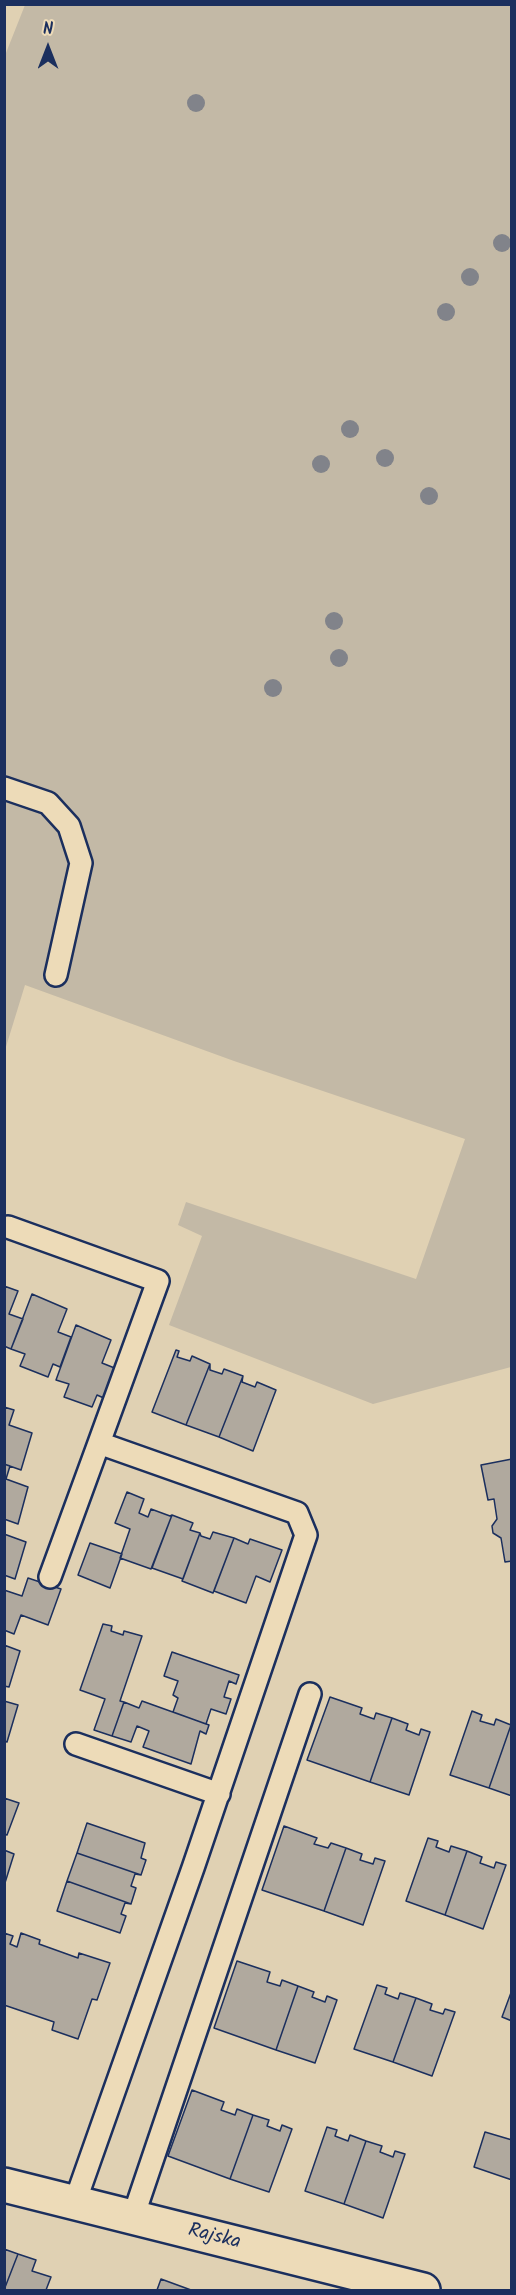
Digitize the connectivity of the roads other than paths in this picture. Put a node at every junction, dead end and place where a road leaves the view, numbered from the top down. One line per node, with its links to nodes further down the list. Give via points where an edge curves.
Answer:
1 (4, 789): 2 (lane, via 48,803 69,826 81,863)
2 (56, 975)
3 (8, 1227): 4 (lane, via 158,1281)
4 (99, 1443): 5 (lane); 8 (lane, via 297,1513 306,1535)
5 (50, 1577)
6 (310, 1694): 11 (lane)
7 (76, 1744): 8 (lane)
8 (219, 1794): 10 (lane)
9 (4, 2186): 10 (street, Rajska)
10 (75, 2202): 11 (street, Rajska)
11 (133, 2217): 12 (street, Rajska)
12 (423, 2290)

